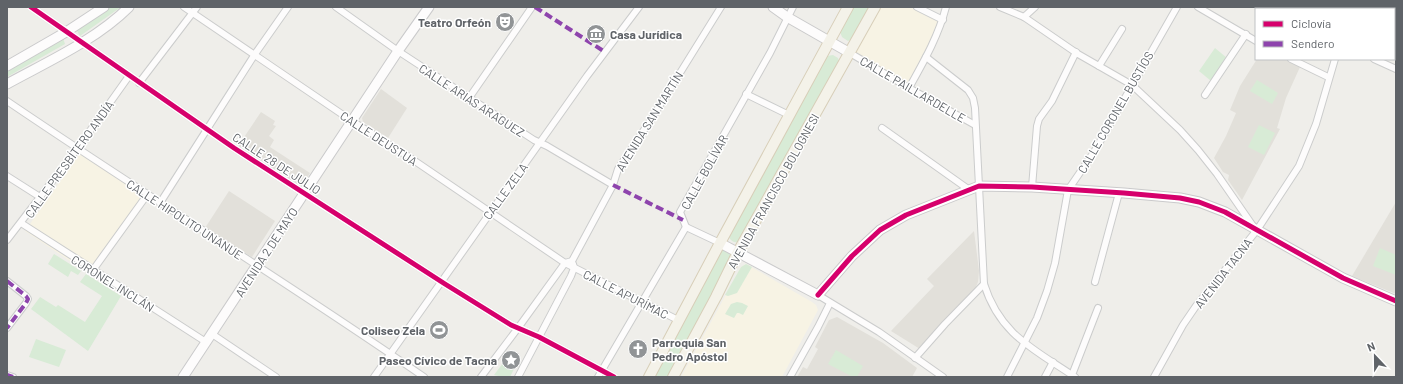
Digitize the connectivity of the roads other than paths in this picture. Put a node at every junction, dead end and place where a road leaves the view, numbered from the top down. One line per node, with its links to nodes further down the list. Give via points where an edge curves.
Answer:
1 (31, 7): 26 (street, CALLE 28 DE JULIO)
2 (104, 7): 26 (street)
3 (129, 7): 30 (street)
4 (184, 7): 21 (street, CALLE DEUSTUA)
5 (288, 7): 34 (street)
6 (336, 7): 31 (street, CALLE ARIAS ARAGUEZ)
7 (428, 7): 31 (street, AVENIDA 2 DE MAYO)
8 (532, 7): 50 (street)
9 (640, 7): 57 (street, CALLE ZELA)
10 (721, 7): 60 (street, AVENIDA SAN MARTÍN, via 618,169)
11 (773, 7): 22 (street)
12 (794, 7): 22 (street, CALLE BOLÍVAR)
13 (848, 7): 29 (main road, AVENIDA FRANCISCO BOLOGNESI)
14 (875, 7): 33 (main road, AVENIDA FRANCISCO BOLOGNESI)
15 (917, 7): 24 (street)
16 (946, 7): 24 (street)
17 (1000, 7): 23 (street)
18 (1035, 7): 23 (street)
19 (1177, 7): 46 (street, CALLE CORONEL BUSTÍOS)
20 (1198, 7): 27 (street)
21 (195, 10): 34 (street, CALLE DEUSTUA); 44 (street)
22 (787, 17): 29 (street); 48 (street, CALLE BOLÍVAR)
23 (1024, 17): 32 (street)
24 (943, 20): 35 (street)
25 (1122, 29): 40 (street)
26 (66, 32): 30 (street, CALLE 28 DE JULIO); 39 (street)
27 (1246, 34): 28 (street); 49 (street)
28 (1255, 40)
29 (829, 42): 33 (street); 52 (main road, AVENIDA FRANCISCO BOLOGNESI)
30 (81, 43): 42 (street, CALLE 28 DE JULIO); 45 (street)
31 (398, 51): 50 (street, CALLE ARIAS ARAGUEZ); 53 (street, AVENIDA 2 DE MAYO)
32 (1076, 52): 40 (street); 62 (street, via 1052,101 1039,119 1035,136)
33 (850, 53): 47 (street, CALLE PAILLARDELLE); 76 (main road, AVENIDA FRANCISCO BOLOGNESI)
34 (255, 54): 53 (street, CALLE DEUSTUA); 56 (street)
35 (926, 57): 47 (street); 54 (street, via 968,90 975,108)
36 (1293, 60): 43 (street)
37 (1335, 60): 43 (street, AVENIDA TACNA)
38 (1376, 60): 41 (street)
39 (7, 66)
40 (1099, 66): 46 (street)
41 (1396, 69)
42 (129, 76): 44 (street, CALLE 28 DE JULIO); 58 (street, CALLE PRESBÍTERO ANDÍA)
43 (1328, 77): 73 (street, AVENIDA TACNA, via 1316,124 1299,166)
44 (139, 83): 56 (street, CALLE 28 DE JULIO)
45 (7, 84)
46 (1132, 84): 64 (street, CALLE CORONEL BUSTÍOS, via 1094,152); 73 (street, via 1198,150)
47 (909, 88): 54 (street, CALLE PAILLARDELLE)
48 (746, 94): 52 (street); 72 (street, CALLE BOLÍVAR, via 680,212)
49 (1205, 95)
50 (470, 98): 57 (street, CALLE ARIAS ARAGUEZ)
51 (7, 101): 58 (street, CALLE HIPOLITO UNANUE)
52 (789, 115): 75 (main road, AVENIDA FRANCISCO BOLOGNESI)
53 (352, 121): 66 (street, AVENIDA 2 DE MAYO); 70 (street, CALLE DEUSTUA)
54 (975, 125): 61 (street)
55 (882, 128): 63 (street)
56 (206, 129): 66 (street, CALLE 28 DE JULIO); 69 (street)
57 (540, 143): 60 (street, CALLE ARIAS ARAGUEZ); 70 (street, CALLE ZELA)
58 (77, 149): 67 (street, CALLE HIPOLITO UNANUE); 68 (street, CALLE PRESBÍTERO ANDÍA)
59 (7, 176): 68 (street)
60 (613, 185): 78 (street, AVENIDA SAN MARTÍN)
61 (979, 186): 62 (street); 63 (street); 84 (street)
62 (1032, 187): 64 (street)
63 (968, 189): 85 (street, via 906,215 880,230 852,256)
64 (1068, 190): 65 (street); 95 (street, CALLE CORONEL BUSTÍOS, via 1049,284 1037,318)
65 (1119, 193): 73 (street, via 1199,202 1225,212); 83 (street)
66 (304, 194): 79 (street, AVENIDA 2 DE MAYO); 82 (street, CALLE 28 DE JULIO)
67 (147, 195): 69 (street, CALLE HIPOLITO UNANUE); 80 (street)
68 (40, 197): 71 (street, CALLE PRESBÍTERO ANDÍA)
69 (160, 203): 79 (street, CALLE HIPOLITO UNANUE)
70 (490, 212): 77 (street, CALLE DEUSTUA); 82 (street, CALLE ZELA)
71 (21, 223): 74 (street, CALLE PRESBÍTERO ANDÍA); 80 (street, CORONEL INCLÁN)
72 (686, 227): 75 (street); 87 (street, CALLE BOLÍVAR)
73 (1257, 230): 86 (street, via 1323,268); 117 (street, AVENIDA TACNA, via 1196,306)
74 (7, 240)
75 (720, 242): 76 (street); 90 (main road, AVENIDA FRANCISCO BOLOGNESI)
76 (738, 252): 85 (street); 112 (main road, AVENIDA FRANCISCO BOLOGNESI)
77 (564, 262): 78 (street); 92 (street)
78 (573, 264): 87 (street, CALLE APURÍMAC); 94 (street, AVENIDA SAN MARTÍN)
79 (257, 265): 93 (street, AVENIDA 2 DE MAYO); 96 (street, CALLE HIPOLITO UNANUE)
80 (93, 270): 93 (street, CORONEL INCLÁN)
81 (7, 282): 91 (street, via 28,299)
82 (442, 282): 92 (street, CALLE 28 DE JULIO); 96 (street, CALLE ZELA)
83 (1095, 282)
84 (984, 284): 95 (street, via 999,317); 97 (street)
85 (818, 296): 88 (street)
86 (1396, 301)
87 (643, 302): 90 (street, CALLE APURÍMAC); 99 (street, CALLE BOLÍVAR)
88 (830, 303): 97 (street, via 879,332); 113 (street)
89 (1098, 308): 101 (street)
90 (678, 320): 111 (main road, AVENIDA FRANCISCO BOLOGNESI)
91 (7, 328)
92 (518, 328): 94 (street, CALLE 28 DE JULIO); 107 (street)
93 (209, 338): 103 (street, AVENIDA 2 DE MAYO); 104 (street, CORONEL INCLÁN)
94 (539, 338): 99 (street, CALLE 28 DE JULIO); 108 (street, AVENIDA SAN MARTÍN)
95 (1024, 343): 98 (street); 115 (street, CALLE CORONEL BUSTÍOS)
96 (390, 354): 105 (street, CALLE ZELA); 106 (street, CALLE HIPOLITO UNANUE)
97 (915, 358): 114 (street)
98 (1053, 362): 101 (street); 116 (street)
99 (603, 370): 109 (street, CALLE BOLÍVAR); 110 (street, CALLE 28 DE JULIO)
100 (7, 375): 102 (street)
101 (1073, 376)
102 (13, 377)
103 (183, 377)
104 (276, 377)
105 (374, 377)
106 (424, 377)
107 (481, 377)
108 (518, 377)
109 (598, 377)
110 (614, 377)
111 (649, 377)
112 (673, 377)
113 (790, 377)
114 (943, 377)
115 (1007, 377)
116 (1045, 377)
117 (1154, 377)

